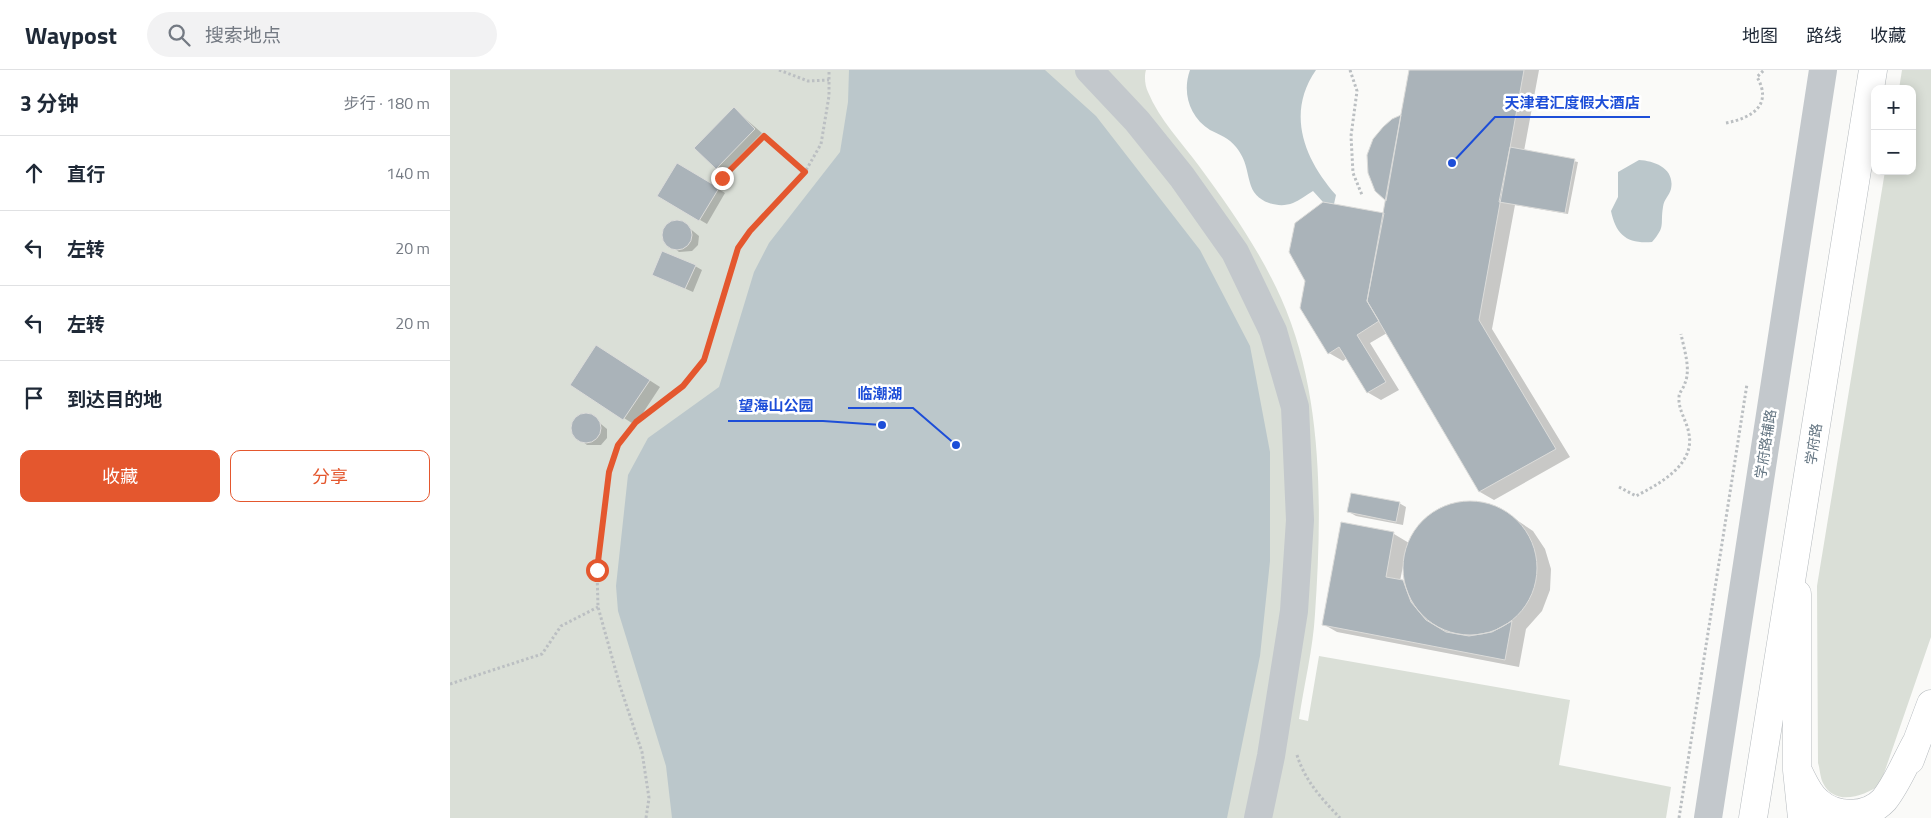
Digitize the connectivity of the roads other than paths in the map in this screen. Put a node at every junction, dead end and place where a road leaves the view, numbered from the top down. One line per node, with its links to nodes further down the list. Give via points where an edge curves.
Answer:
1 (1089, 70): 8 (street, via 1137,121 1182,177 1235,252 1273,331 1292,398 1300,520 1294,611)
2 (1823, 70): 9 (street, 学府路辅路)
3 (1873, 70): 4 (main road, 学府路)
4 (1797, 545): 7 (main road); 10 (main road, 学府路)
5 (1931, 704): 6 (main road)
6 (1916, 743): 7 (main road, via 1883,801 1864,813 1847,816 1817,802); 12 (main road)
7 (1797, 770): 11 (main road)
8 (1258, 818)
9 (1708, 818)
10 (1753, 818)
11 (1802, 818)
12 (1888, 818)

